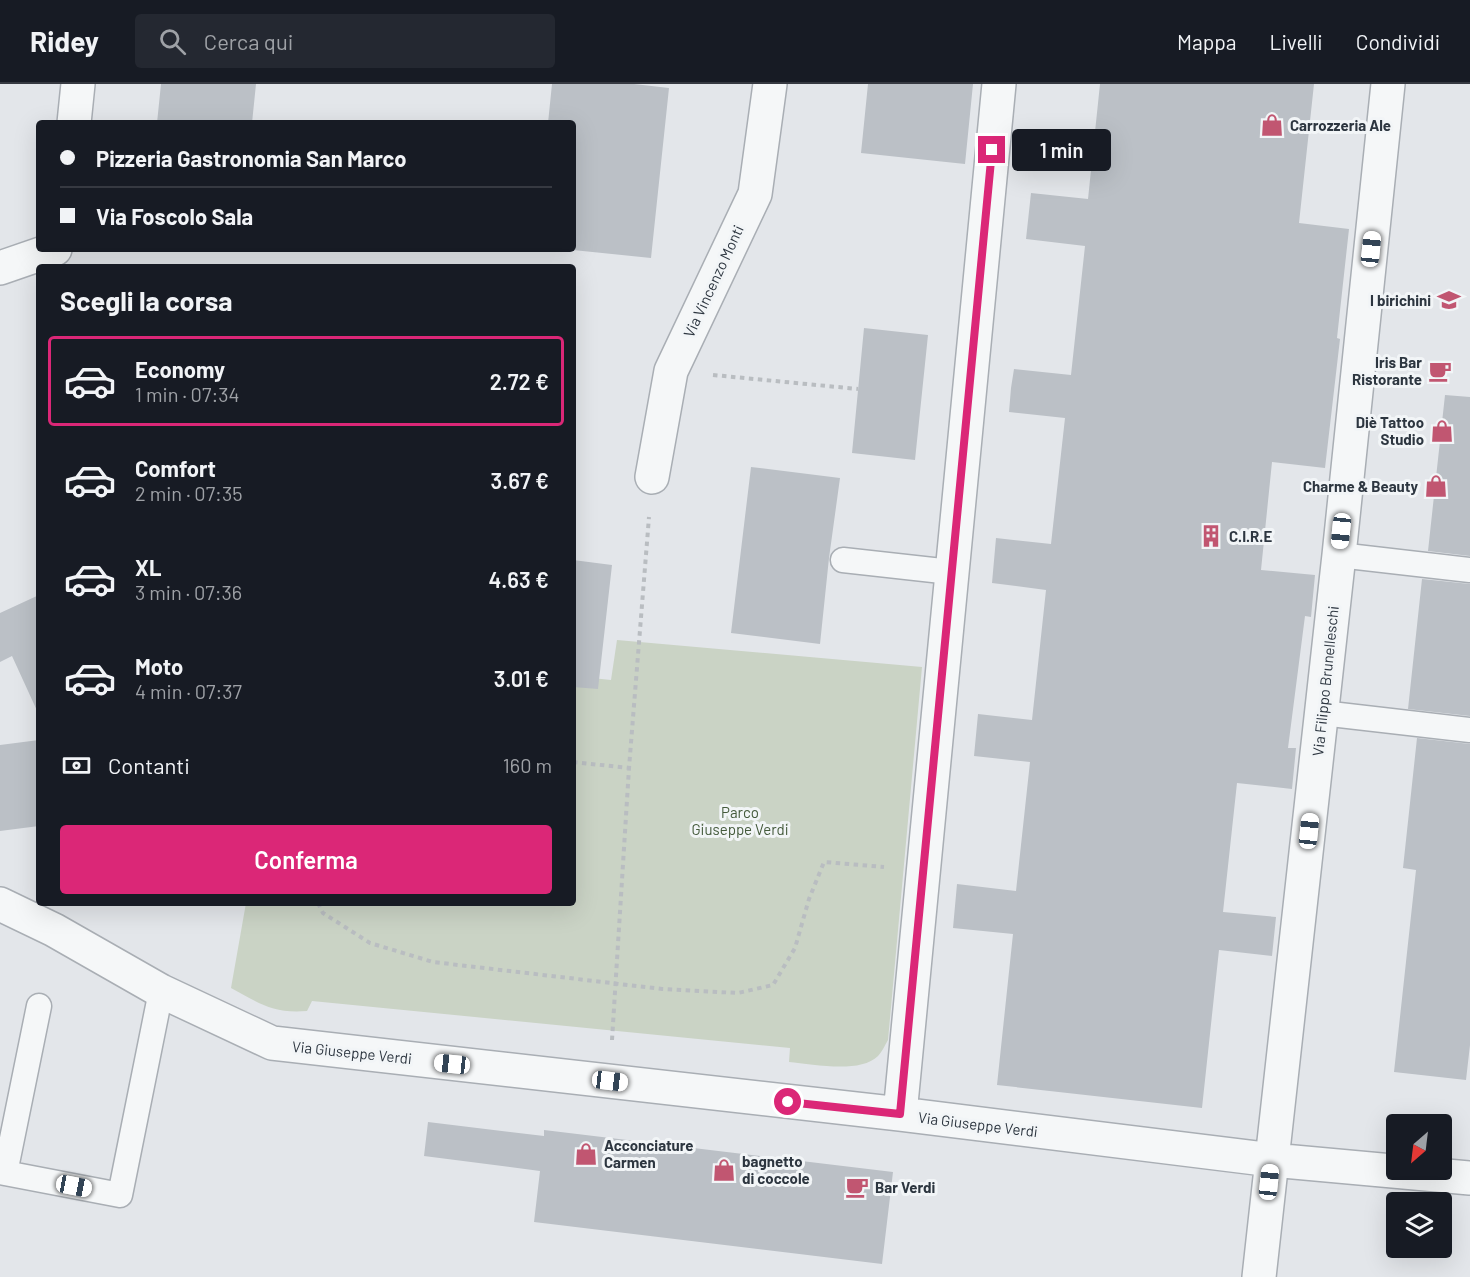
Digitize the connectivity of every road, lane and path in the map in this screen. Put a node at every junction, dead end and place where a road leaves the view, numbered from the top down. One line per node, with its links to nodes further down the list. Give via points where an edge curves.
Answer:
1 (78, 84): 5 (street)
2 (770, 84): 8 (street, Via Vincenzo Monti, via 755,194)
3 (999, 84): 14 (street)
4 (1388, 84): 11 (street, Via Filippo Brunelleschi)
5 (74, 120)
6 (46, 252): 7 (street)
7 (0, 268)
8 (671, 371): 9 (path); 10 (street, Via Vincenzo Monti)
9 (858, 389)
10 (652, 477): 18 (path)
11 (1339, 555): 13 (lane); 15 (street, Via Filippo Brunelleschi)
12 (843, 560): 14 (lane)
13 (1470, 570)
14 (951, 572): 19 (street)
15 (1322, 713): 16 (lane); 27 (street, Via Filippo Brunelleschi)
16 (1470, 730)
17 (576, 762): 18 (path)
18 (629, 768): 22 (path)
19 (923, 871): 22 (path, via 824,862 795,948 773,985 738,993); 26 (street)
20 (0, 904): 23 (street, Via Giuseppe Verdi)
21 (320, 906): 22 (path, via 323,913 370,943 433,962)
22 (616, 983): 25 (path)
23 (161, 991): 25 (street, Via Giuseppe Verdi, via 272,1043); 28 (lane, via 120,1196)
24 (39, 1006): 28 (lane)
25 (610, 1081): 26 (street, Via Giuseppe Verdi)
26 (900, 1114): 27 (street, Via Giuseppe Verdi)
27 (1272, 1160): 29 (street, Via Giuseppe Verdi); 30 (street, Via Filippo Brunelleschi)
28 (2, 1172)
29 (1470, 1178)
30 (1259, 1277)

